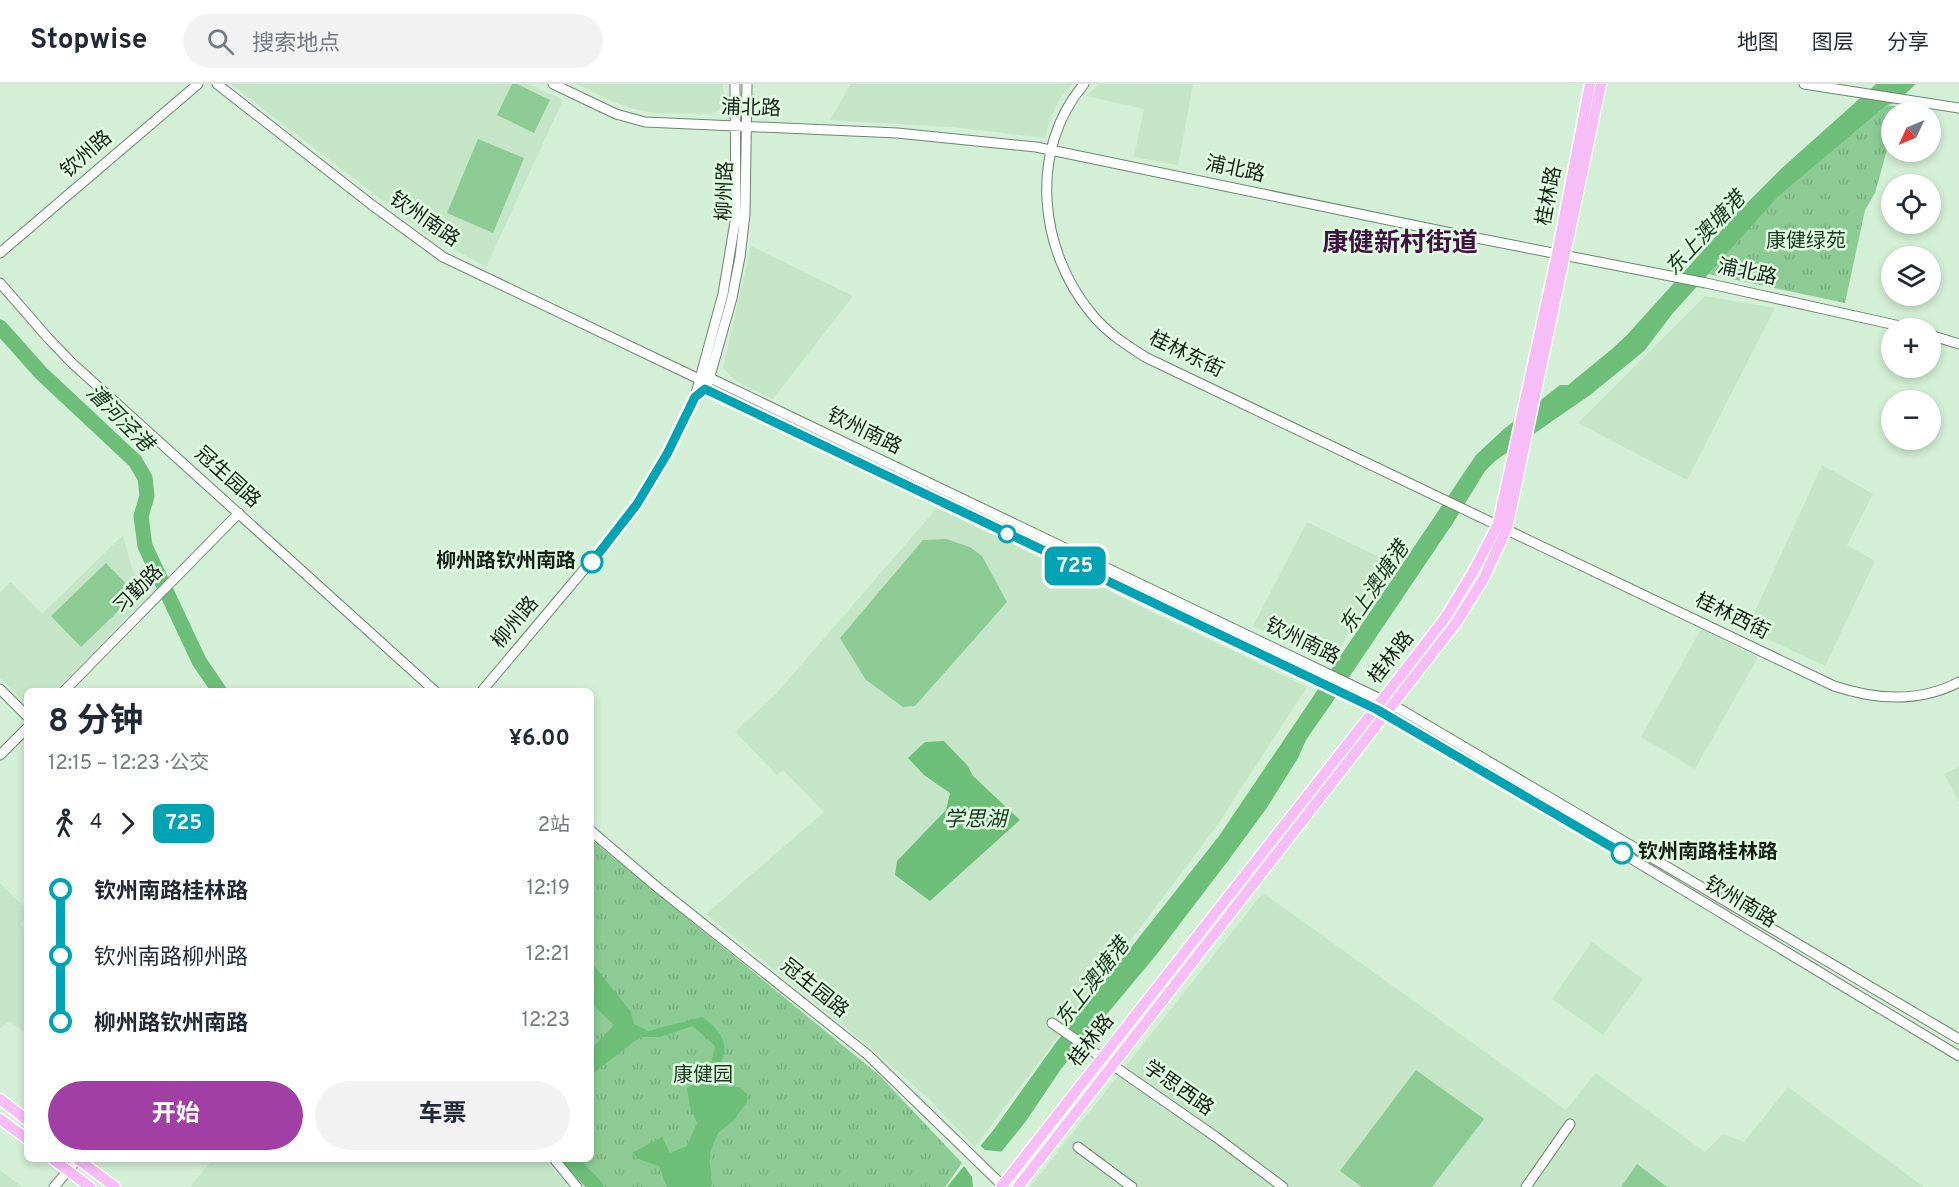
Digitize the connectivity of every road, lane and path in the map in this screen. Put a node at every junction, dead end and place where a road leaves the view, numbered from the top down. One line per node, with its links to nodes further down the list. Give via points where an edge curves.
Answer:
1 (198, 84): 14 (street, 钦州路)
2 (216, 84): 21 (street, 钦州南路, via 443,257)
3 (554, 84): 11 (street, 浦北路, via 630,119)
4 (735, 84): 11 (street, 柳州路)
5 (747, 84): 12 (street, 柳州路)
6 (1084, 84): 13 (street, 桂林东街, via 1064,115)
7 (1590, 84): 15 (main road, 桂林路)
8 (1601, 84): 15 (main road, 桂林路)
9 (1804, 84): 10 (street)
10 (1959, 108)
11 (735, 127): 12 (street, 浦北路); 21 (street, 柳州路, via 736,216 731,254)
12 (746, 127): 13 (street, 浦北路, via 897,133); 20 (street, 柳州路, via 745,214 740,257)
13 (1051, 150): 15 (street, 浦北路); 25 (street, 桂林东街, via 1046,193 1059,260 1092,315 1116,338 1145,357)
14 (0, 253)
15 (1561, 255): 17 (street, 浦北路); 25 (main road, 桂林路, via 1512,457); 25 (main road, 桂林路, via 1538,387)
16 (0, 284): 24 (street, 冠生园路, via 59,350)
17 (1881, 322)
18 (1941, 338): 19 (street)
19 (1959, 344)
20 (710, 378): 21 (street); 22 (street, 柳州路); 32 (street, 钦州南路, via 1348,684)
21 (699, 379): 22 (street); 23 (street, 柳州路)
22 (705, 389): 23 (street, 柳州路); 32 (street, 钦州南路, via 1344,695)
23 (695, 397): 29 (street, 柳州路, via 630,513)
24 (239, 513): 27 (street, 习勤路); 28 (street, 冠生园路)
25 (1502, 526): 26 (street, 桂林西街, via 1834,686 1896,698 1916,697); 31 (main road, 桂林路, via 1484,578 1456,623); 32 (main road, 桂林路, via 1445,618)
26 (1959, 682)
27 (67, 688)
28 (432, 688)
29 (484, 688)
30 (0, 689): 33 (street)
31 (1393, 705): 32 (main road, 桂林路); 38 (street, 钦州南路)
32 (1381, 708): 39 (street, 钦州南路); 40 (main road, 桂林路); 41 (main road, 桂林路)
33 (24, 713)
34 (24, 731): 35 (street)
35 (0, 755)
36 (594, 834): 53 (street, 冠生园路, via 868,1055)
37 (1055, 1026): 40 (street, 学思西路)
38 (1959, 1040)
39 (1959, 1056)
40 (1102, 1058): 41 (street, 学思西路); 53 (main road, 桂林路)
41 (1113, 1066): 58 (main road, 桂林路); 60 (street, 学思西路)
42 (0, 1099): 43 (main road)
43 (24, 1118)
44 (0, 1119): 46 (main road)
45 (1570, 1124): 61 (street)
46 (24, 1137)
47 (1078, 1147): 59 (street)
48 (57, 1162): 52 (main road)
49 (76, 1162): 52 (street)
50 (81, 1162): 56 (main road)
51 (557, 1162): 57 (street)
52 (68, 1170): 54 (street); 55 (main road)
53 (1002, 1186)
54 (54, 1187)
55 (90, 1187)
56 (115, 1187)
57 (577, 1187)
58 (1018, 1187)
59 (1132, 1187)
60 (1283, 1187)
61 (1526, 1187)

